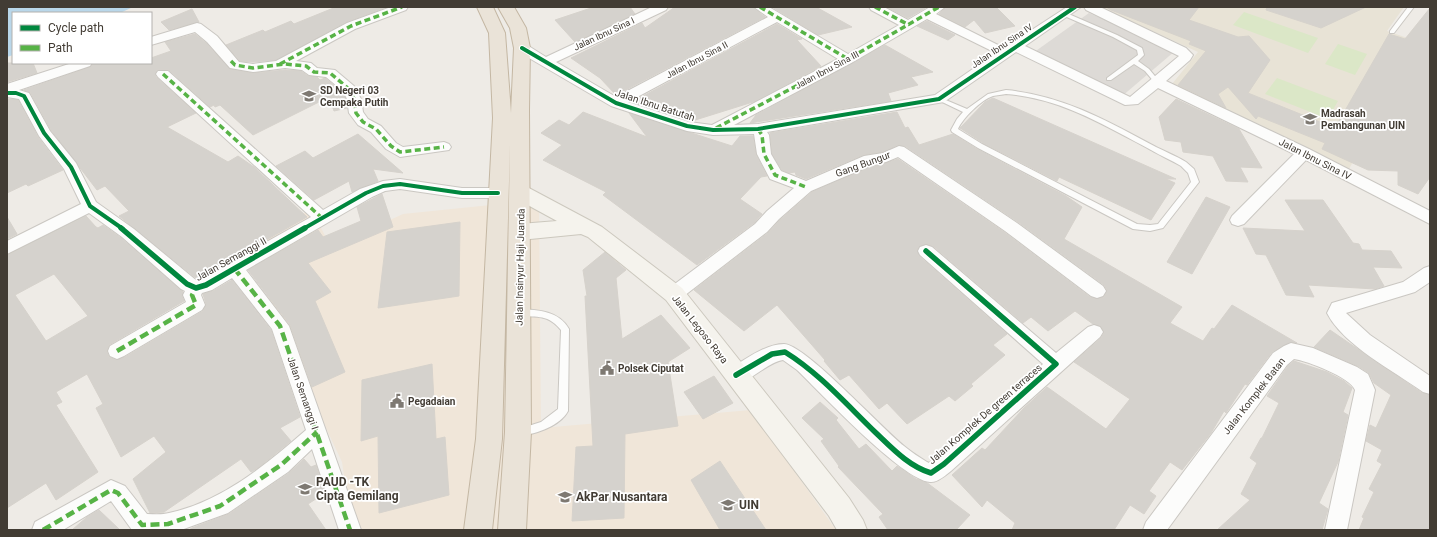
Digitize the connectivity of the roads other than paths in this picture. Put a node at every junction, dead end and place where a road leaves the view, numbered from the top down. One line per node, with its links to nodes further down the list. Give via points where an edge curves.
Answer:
1 (402, 7): 22 (street, via 351,26)
2 (485, 7): 36 (highway, Jalan Insinyur Haji Juanda, via 497,33)
3 (506, 7): 16 (highway, Jalan Insinyur Haji Juanda, via 518,28)
4 (760, 7): 12 (street)
5 (875, 7): 13 (street)
6 (939, 7): 11 (street, Jalan Ibnu Sina III)
7 (1090, 7): 25 (street, via 1186,55)
8 (1411, 7): 14 (lane)
9 (655, 8): 20 (street, Jalan Ibnu Sina I)
10 (1070, 10): 17 (street, Jalan Ibnu Sina IV); 19 (lane, via 1140,49 1141,55)
11 (926, 14): 13 (street, Jalan Ibnu Sina III); 17 (street)
12 (777, 17): 18 (street); 29 (street, Jalan Ibnu Sina II)
13 (909, 25): 18 (street, Jalan Ibnu Sina III)
14 (1392, 32)
15 (152, 41): 22 (street, via 197,26 235,65 253,68)
16 (522, 48): 20 (street, Jalan Ibnu Batutah); 36 (highway, Jalan Insinyur Haji Juanda, via 520,110)
17 (1010, 49): 25 (street, via 1125,101 1133,101); 28 (street, Jalan Ibnu Sina IV)
18 (848, 59): 32 (street, Jalan Ibnu Sina III)
19 (1134, 61): 24 (lane); 25 (lane, via 1147,70)
20 (545, 62): 29 (street, Jalan Ibnu Batutah)
21 (82, 64): 26 (street)
22 (279, 65): 33 (street, via 306,66 314,72 330,73 349,89 356,113 363,122 376,129 400,152)
23 (163, 74): 39 (street)
24 (1108, 79)
25 (1157, 82): 34 (street, Jalan Ibnu Sina IV)
26 (7, 89)
27 (7, 93): 37 (street, Jalan Semanggi II, via 24,96 44,133 71,167)
28 (939, 99): 30 (lane); 31 (street, Jalan Ibnu Batutah)
29 (616, 103): 32 (street, Jalan Ibnu Batutah, via 687,126)
30 (968, 112): 30 (lane, via 988,96 996,93 1017,92 1048,100 1081,111 1181,163 1192,172 1195,182 1160,226 1136,227 964,137 954,130 955,125)
31 (758, 129): 32 (street, Jalan Ibnu Batutah); 35 (street, via 762,135 764,154 774,175)
32 (713, 130)
33 (444, 147)
34 (1304, 153): 38 (street, Jalan Ibnu Sina IV); 40 (street)
35 (806, 188): 48 (street, Gang Bungur, via 869,160 886,158 900,151); 49 (street, Gang Bungur, via 761,228)
36 (509, 193): 39 (street, Jalan Semanggi II, via 462,193 400,184 383,186); 41 (street, Jalan Legoso Raya); 42 (highway, Jalan Insinyur Haji Juanda); 60 (highway, Jalan Insinyur Haji Juanda, via 489,439)
37 (90, 206): 43 (street); 47 (street, Jalan Semanggi II, via 128,233 187,284)
38 (1429, 215)
39 (322, 218): 45 (street, Jalan Semanggi II)
40 (1238, 220)
41 (584, 226): 42 (street); 49 (street, Jalan Legoso Raya)
42 (520, 232): 50 (highway, Jalan Insinyur Haji Juanda)
43 (7, 248)
44 (926, 251): 53 (street, Jalan Komplek De green terraces)
45 (234, 268): 47 (street, Jalan Semanggi II, via 206,285); 56 (street, Jalan Semanggi I, via 280,326)
46 (1430, 273): 55 (street, via 1409,287 1338,308 1336,313 1339,320 1358,336)
47 (196, 288): 52 (street, via 192,295 196,305)
48 (1097, 291)
49 (674, 294): 54 (street, Jalan Legoso Raya)
50 (519, 312): 57 (highway, Jalan Insinyur Haji Juanda); 57 (lane, via 539,313 558,319 565,329 563,411 554,420 538,428)
51 (1094, 332): 53 (street, Jalan Komplek De green terraces)
52 (117, 351)
53 (1056, 364): 54 (street, Jalan Komplek De green terraces, via 931,473 921,470 897,453 804,364 786,352 772,354)
54 (736, 375): 62 (street, Jalan Legoso Raya, via 839,507)
55 (1430, 386)
56 (317, 432): 58 (street, via 281,466 220,506 168,524 142,525 118,494 110,490); 59 (street, Jalan Semanggi I)
57 (518, 432): 61 (highway, Jalan Insinyur Haji Juanda)
58 (43, 530)
59 (350, 530)
60 (478, 530)
61 (512, 530)
62 (853, 530)
63 (1154, 530): 64 (street, Jalan Komplek Batan, via 1280,359 1291,351 1306,354 1350,373 1361,380 1364,390)
64 (1336, 530)

